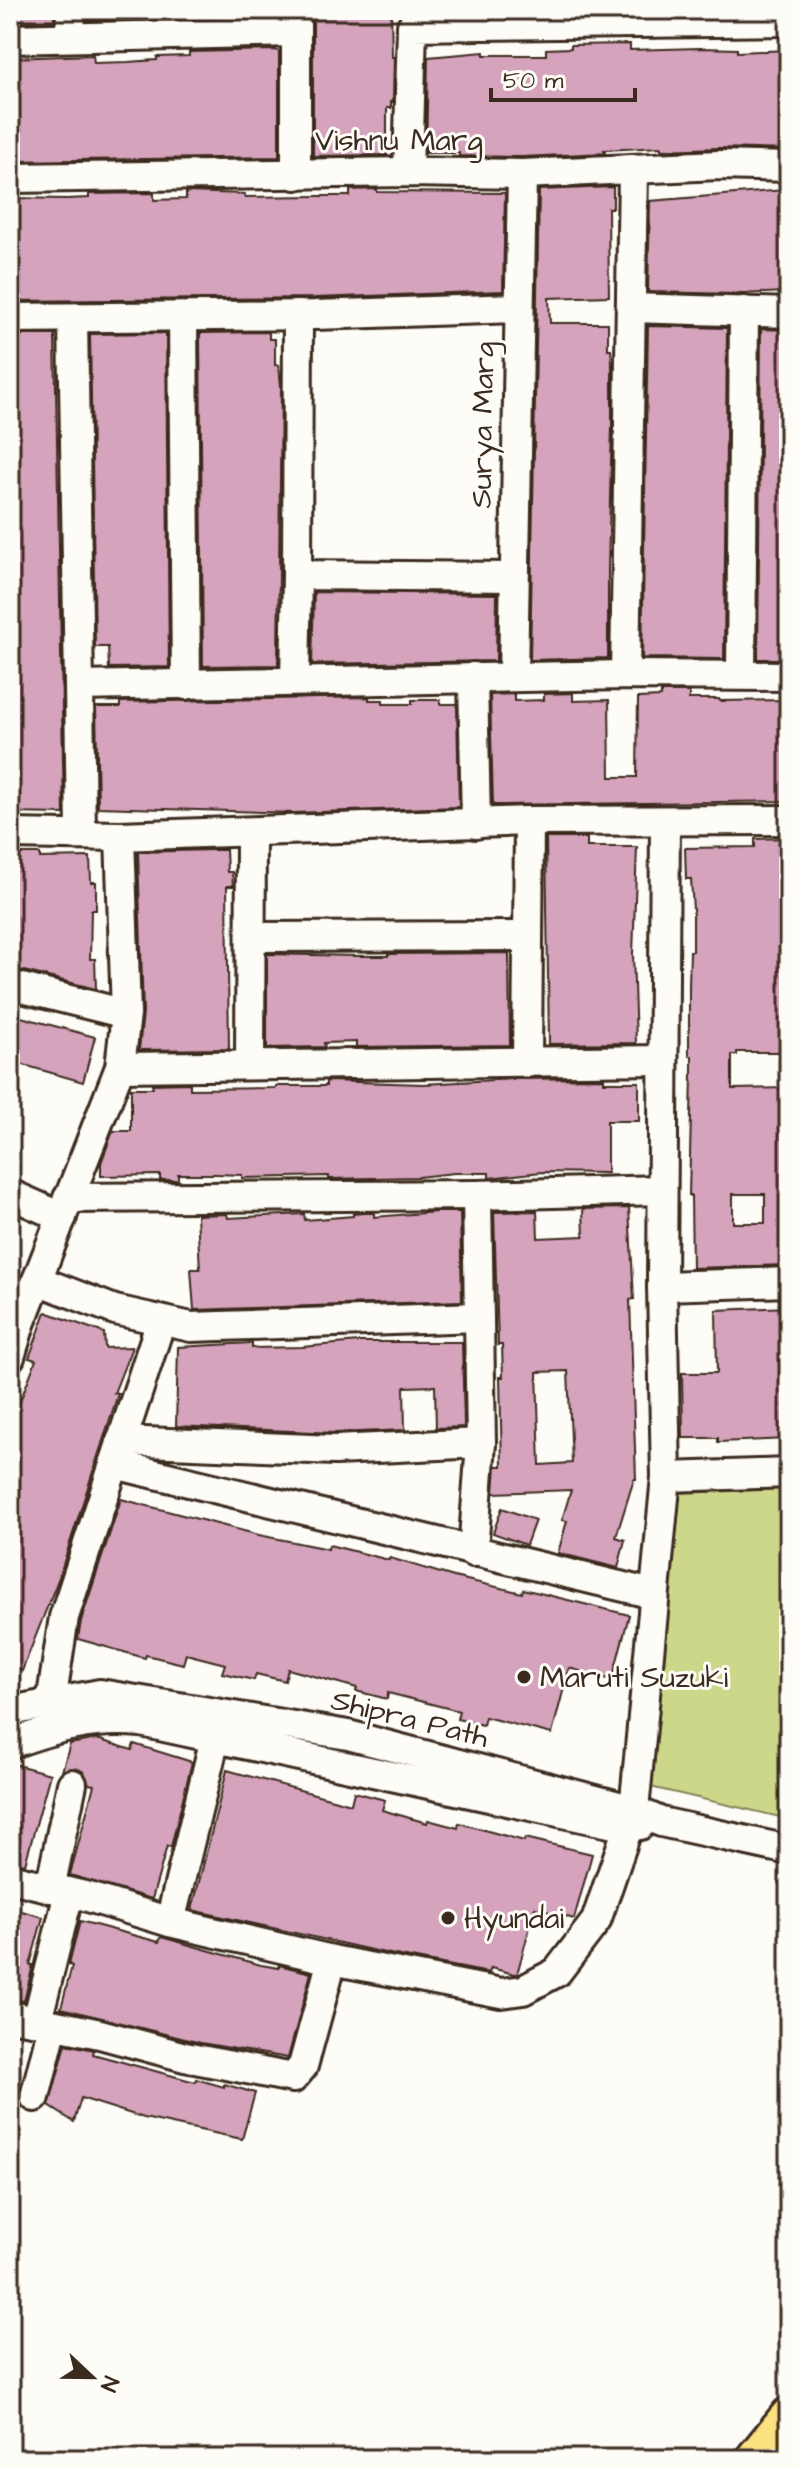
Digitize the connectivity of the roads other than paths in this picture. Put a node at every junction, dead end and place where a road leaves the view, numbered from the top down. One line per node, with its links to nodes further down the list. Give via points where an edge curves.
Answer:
1 (748, 16): 2 (street); 5 (street)
2 (634, 17): 3 (street)
3 (412, 18): 11 (street)
4 (296, 21): 6 (street); 13 (street)
5 (789, 21)
6 (186, 23): 7 (street)
7 (71, 24): 8 (street)
8 (10, 39)
9 (789, 167): 10 (street, Vishnu Marg)
10 (633, 171): 12 (street, Vishnu Marg); 16 (street)
11 (408, 172): 12 (street, Vishnu Marg); 13 (street, Vishnu Marg)
12 (522, 174): 15 (street, Surya Marg)
13 (296, 175): 14 (street, Vishnu Marg)
14 (10, 178)
15 (517, 308): 19 (street); 24 (street, Surya Marg)
16 (631, 308): 17 (street); 25 (street)
17 (744, 311): 18 (street); 26 (street)
18 (789, 313)
19 (298, 315): 20 (street); 23 (street)
20 (183, 317): 22 (street); 31 (street)
21 (10, 318): 22 (street)
22 (73, 319): 32 (street)
23 (297, 575): 24 (street); 30 (street)
24 (514, 577): 29 (street, Surya Marg)
25 (625, 675): 26 (street); 29 (street)
26 (741, 675): 27 (street)
27 (789, 676)
28 (473, 677): 29 (street); 30 (street); 36 (street)
29 (513, 677)
30 (295, 680): 31 (street)
31 (186, 685): 32 (street)
32 (79, 686): 39 (street)
33 (789, 820): 35 (street)
34 (529, 821): 35 (street); 36 (street); 41 (street)
35 (665, 821): 45 (street)
36 (476, 824): 37 (street)
37 (251, 833): 40 (street); 42 (street)
38 (10, 834): 39 (street)
39 (81, 834): 40 (street)
40 (120, 836): 44 (street)
41 (528, 936): 42 (street); 46 (street)
42 (252, 937): 47 (street)
43 (10, 985): 44 (street)
44 (126, 1014): 48 (street)
45 (663, 1060): 46 (street); 49 (street)
46 (527, 1063): 47 (street)
47 (250, 1064): 48 (street)
48 (120, 1067): 52 (street)
49 (662, 1190): 51 (street); 55 (street)
50 (10, 1194): 52 (street)
51 (477, 1195): 52 (street); 56 (street)
52 (65, 1208): 53 (street)
53 (37, 1280): 57 (street); 58 (street)
54 (789, 1282): 55 (street)
55 (662, 1286): 62 (street)
56 (478, 1317): 57 (street, via 191,1327); 59 (street)
57 (161, 1321): 60 (street)
58 (10, 1357)
59 (481, 1443): 60 (street); 63 (street)
60 (118, 1452): 63 (street); 65 (street, via 64,1617)
61 (789, 1473): 62 (street)
62 (666, 1477): 64 (street)
63 (473, 1552): 64 (street)
64 (653, 1594): 70 (street)
65 (51, 1703): 66 (street, Shipra Path); 67 (street, Shipra Path, via 100,1694)
66 (10, 1711)
67 (218, 1726): 68 (street, via 106,1719); 70 (street, Shipra Path, via 348,1735); 74 (street)
68 (10, 1744)
69 (72, 1784): 73 (street)
70 (631, 1818): 71 (street, Shipra Path); 75 (street, via 596,1921 557,1972 523,1990 501,1993)
71 (789, 1850)
72 (10, 1878): 73 (street)
73 (60, 1890): 74 (street); 76 (street)
74 (170, 1922): 75 (street)
75 (332, 1960): 76 (street, via 303,2066 293,2078)
76 (33, 2021): 77 (street)
77 (35, 2097)
78 (789, 2416): 79 (main road)
79 (754, 2459)

